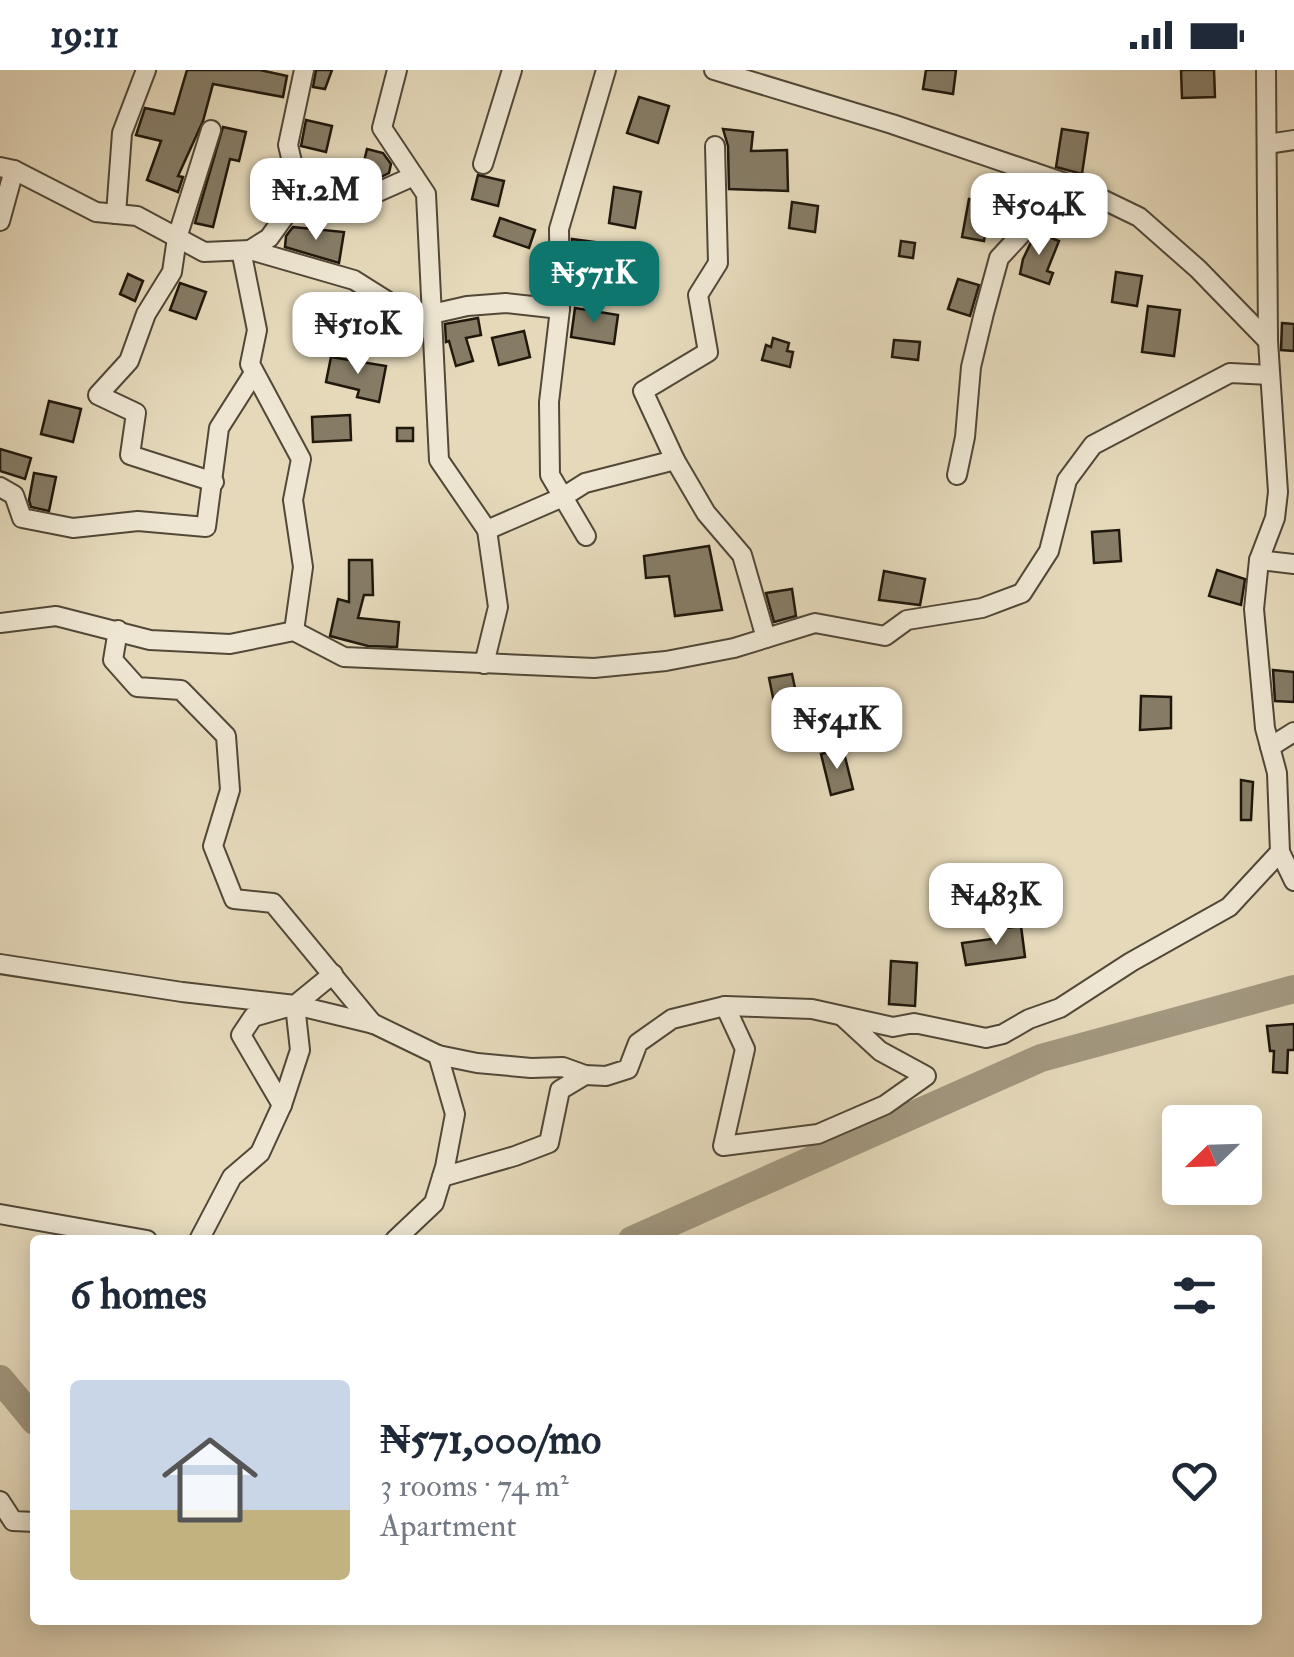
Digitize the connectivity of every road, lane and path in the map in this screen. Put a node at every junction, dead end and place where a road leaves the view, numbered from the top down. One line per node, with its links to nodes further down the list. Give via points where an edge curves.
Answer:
1 (146, 70): 17 (street, via 122,133)
2 (304, 70): 16 (street, via 288,144)
3 (397, 70): 15 (street, via 382,128)
4 (512, 70): 12 (street)
5 (606, 70): 21 (street, via 559,229)
6 (714, 70): 14 (street)
7 (1266, 70): 10 (street)
8 (211, 130): 19 (street)
9 (1294, 140): 10 (street)
10 (1268, 144): 23 (street)
11 (715, 146): 26 (street, via 718,263 698,295 708,352 643,391)
12 (483, 164)
13 (7, 169): 17 (street, via 96,212); 18 (street)
14 (1032, 172): 23 (street, via 1138,217); 27 (street, via 1024,232 999,258 984,313)
15 (414, 176): 16 (street, via 344,206 315,186); 22 (street, via 426,194)
16 (300, 195): 20 (street, via 270,238)
17 (116, 214): 19 (street, via 138,216)
18 (0, 221)
19 (178, 238): 20 (street, via 204,252); 28 (street, via 172,272 146,314 129,361 98,395 136,413 130,455)
20 (250, 250): 22 (street, via 354,280 400,309); 24 (street, via 242,255 256,330)
21 (560, 310): 22 (street, via 506,303); 30 (street, via 549,402 550,474)
22 (432, 314): 31 (street, via 439,460)
23 (1268, 340): 25 (street)
24 (254, 373): 28 (street, via 219,428); 37 (street, via 301,459 293,500 303,567)
25 (1270, 376): 33 (street, via 1278,492 1276,518); 38 (street, via 1230,373 1093,445 1067,480 1050,551 1022,592 982,608 907,620 885,636 816,623)
26 (674, 460): 30 (street, via 584,483); 38 (street, via 742,555)
27 (957, 475)
28 (214, 482): 29 (street, via 206,526 138,521 73,528 22,518 14,495)
29 (0, 487)
30 (563, 497): 31 (street); 32 (street)
31 (487, 530): 39 (street, via 498,607)
32 (586, 536)
33 (1259, 560): 34 (street); 41 (street, via 1255,630)
34 (1294, 564)
35 (0, 623): 36 (street, via 56,616)
36 (118, 630): 37 (street, via 150,640 230,644); 45 (street, via 113,660 137,687 181,690 226,736 230,790 213,846 234,899 273,903)
37 (294, 631): 39 (street, via 344,656)
38 (766, 638): 39 (street, via 594,668)
39 (484, 664)
40 (1294, 732): 41 (street)
41 (1270, 747): 42 (street)
42 (1280, 852): 43 (street); 48 (street, via 1230,907 1060,1008 1003,1034 986,1038 914,1024 893,1028)
43 (1294, 882)
44 (0, 964): 46 (street)
45 (333, 974): 46 (street); 49 (street)
46 (294, 1005): 49 (street); 52 (street, via 300,1050); 52 (street, via 253,1018 241,1035)
47 (726, 1006): 48 (street); 48 (street, via 745,1049 722,1146 818,1134 885,1105 926,1076 880,1051); 51 (street, via 672,1018 638,1043 628,1069)
48 (841, 1016)
49 (374, 1024): 50 (street)
50 (438, 1055): 51 (street); 53 (street, via 455,1114)
51 (585, 1075): 53 (street, via 560,1090 549,1142)
52 (282, 1106): 56 (street, via 260,1153 232,1177)
53 (442, 1177): 57 (street, via 434,1203)
54 (0, 1214): 55 (street)
55 (119, 1235)
56 (203, 1235)
57 (400, 1235)
58 (0, 1501): 59 (street, via 13,1520)
59 (30, 1522)

